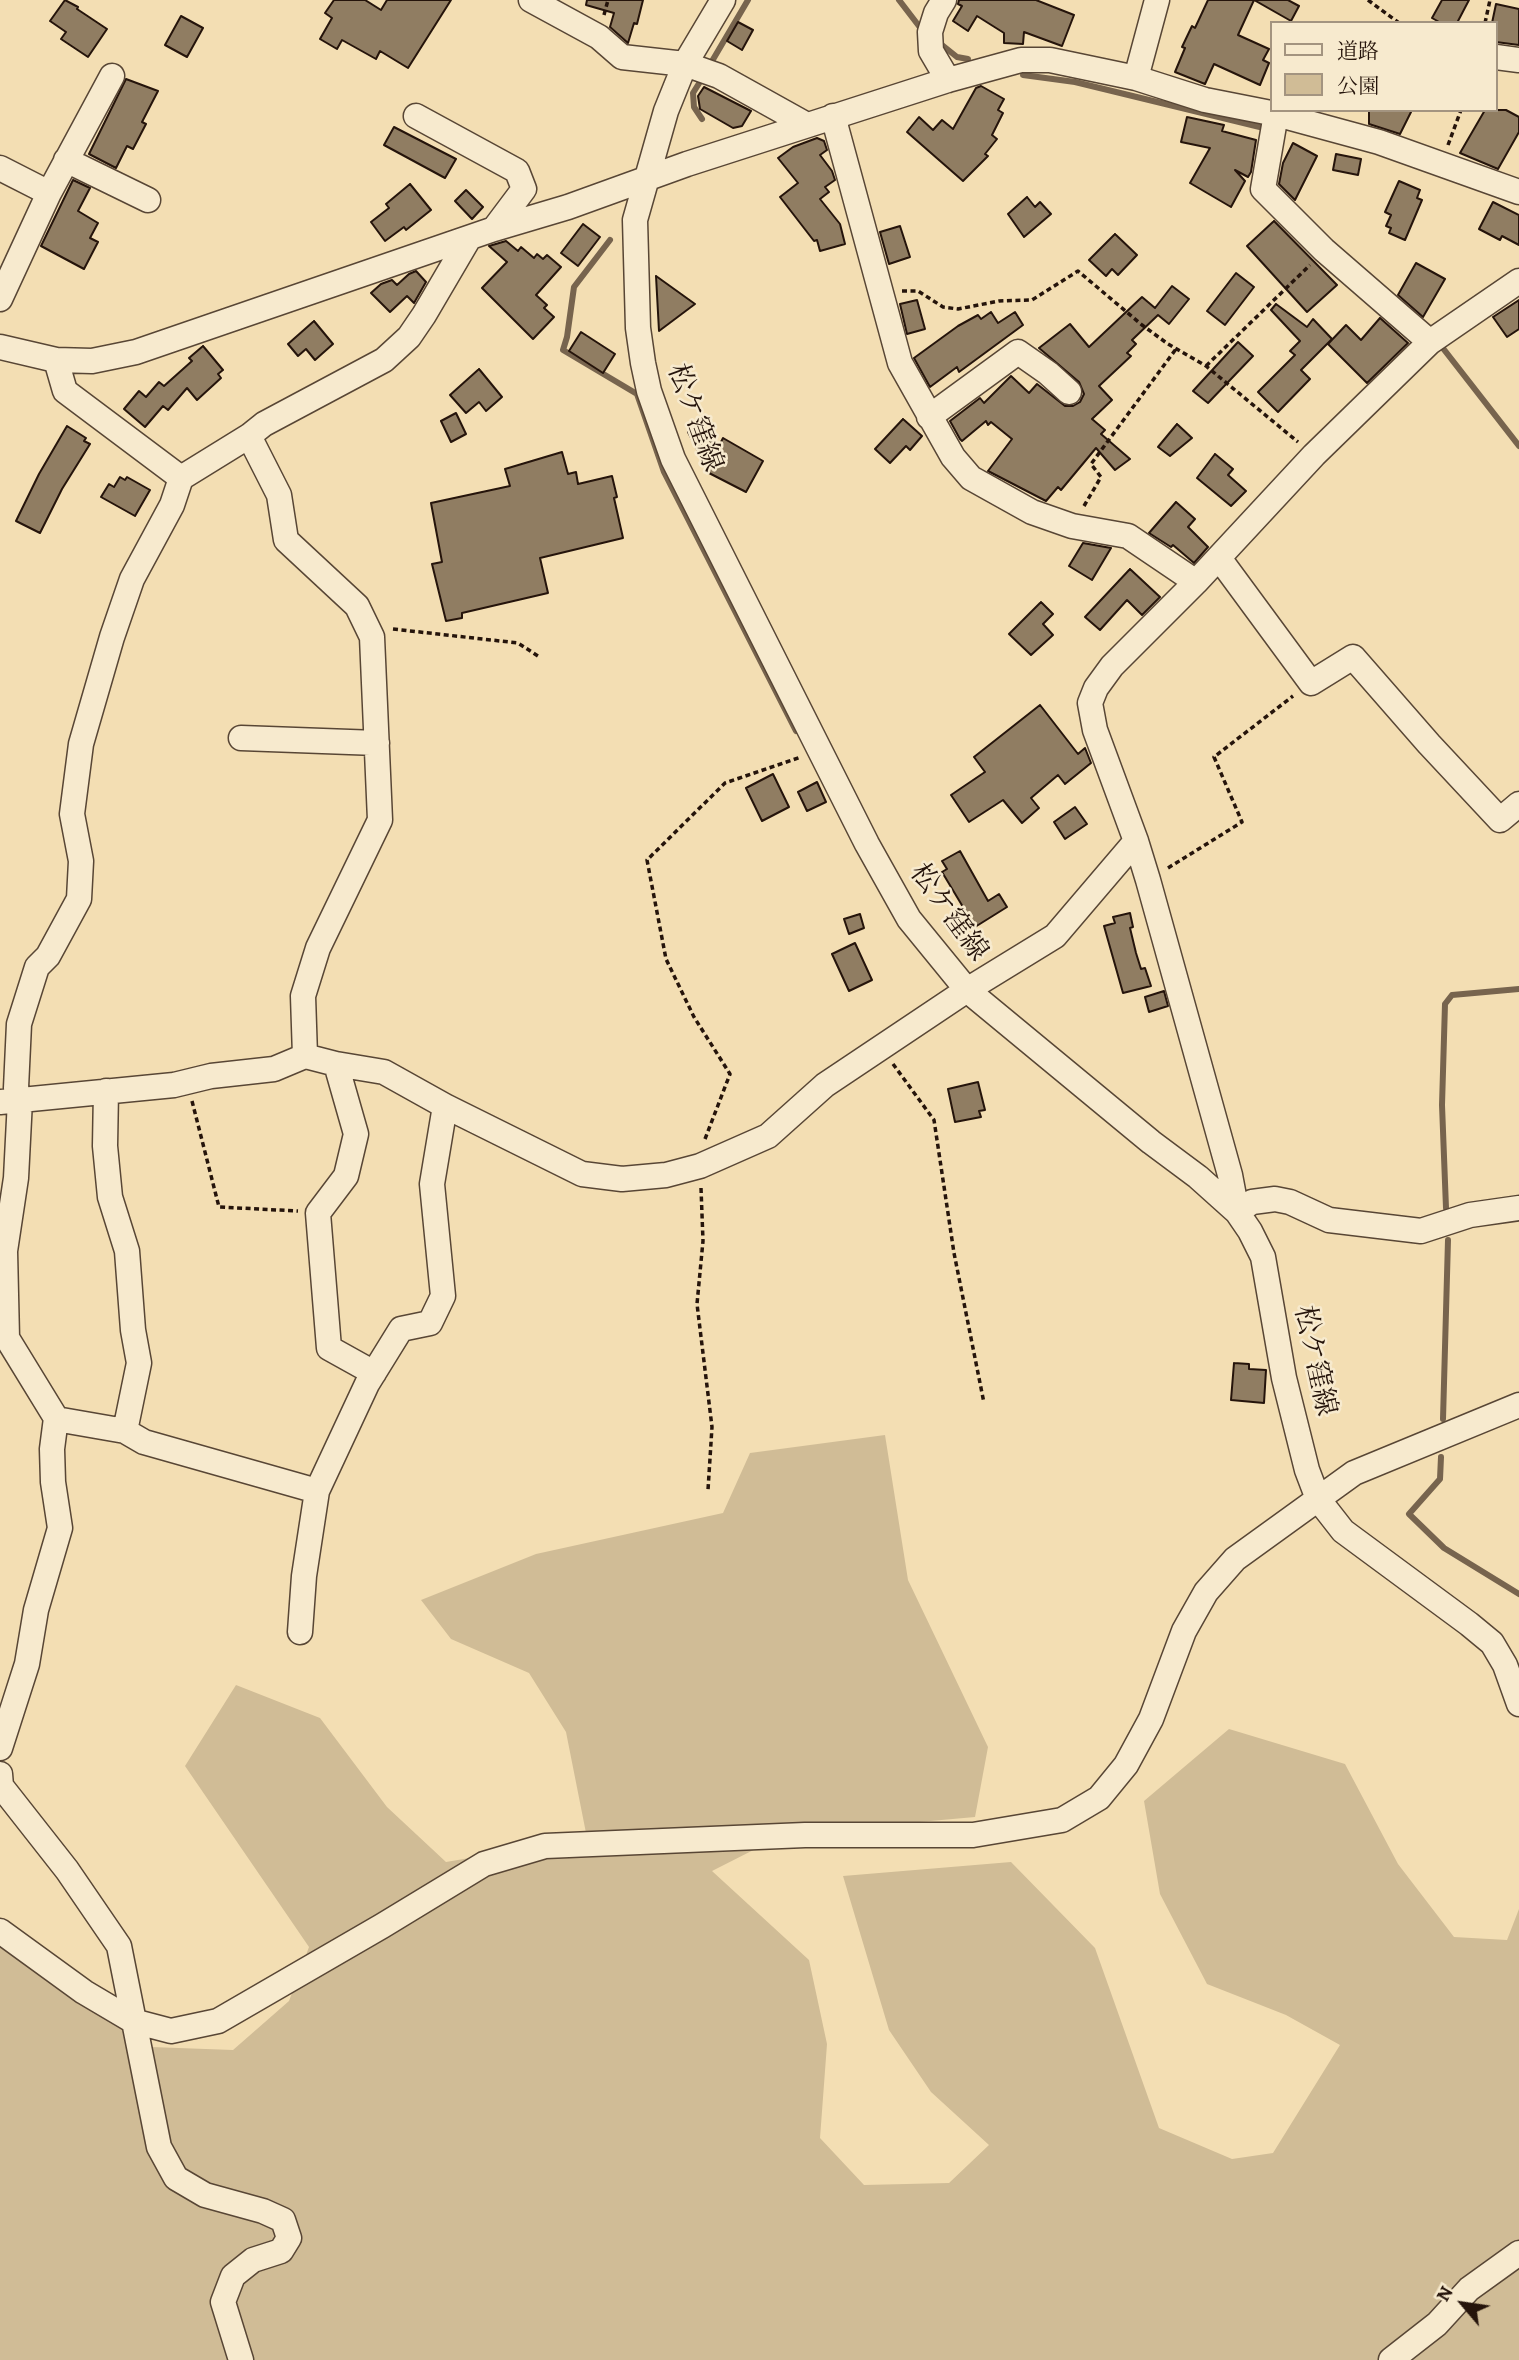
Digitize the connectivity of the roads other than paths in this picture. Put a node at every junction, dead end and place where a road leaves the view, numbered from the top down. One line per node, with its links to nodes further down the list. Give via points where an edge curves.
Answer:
1 (531, 0): 7 (street, via 598,37 622,57)
2 (723, 0): 7 (street, 松ケ窪線)
3 (944, 0): 10 (street, via 936,13 931,41)
4 (1157, 0): 9 (street)
5 (1498, 57): 6 (street)
6 (1519, 60)
7 (702, 71): 14 (street); 17 (street, 松ケ窪線, via 666,111)
8 (111, 76): 15 (street)
9 (1136, 78): 10 (street, via 1050,60 1021,61); 13 (street)
10 (948, 80): 12 (street)
11 (416, 116): 21 (street, via 517,171 524,189)
12 (833, 116): 14 (street); 29 (street, via 900,363)
13 (1275, 119): 18 (street, via 1379,142); 25 (street, via 1263,189 1324,250)
14 (807, 125): 17 (street)
15 (66, 160): 19 (street); 20 (street)
16 (0, 168): 19 (street)
17 (648, 177): 21 (street); 38 (street, 松ケ窪線, via 635,220 638,328 649,391 673,459 867,845 909,919)
18 (1519, 192)
19 (49, 193): 24 (street)
20 (148, 200)
21 (494, 229): 22 (street)
22 (468, 240): 27 (street, via 136,352 92,361); 30 (street, via 409,337 384,360)
23 (1519, 281): 25 (street)
24 (0, 299)
25 (1436, 338): 32 (street, via 1314,455)
26 (0, 347): 27 (street)
27 (56, 360): 31 (street, via 65,391)
28 (1069, 392): 29 (street, via 1018,352)
29 (929, 417): 33 (street, via 971,478 1032,512 1072,526 1128,536)
30 (249, 436): 31 (street); 35 (street, via 279,495 286,540 357,606 372,637)
31 (181, 478): 42 (street, via 172,505 132,579 81,744 72,814 81,861 79,899 37,967 19,1024 16,1088)
32 (1219, 558): 33 (street); 36 (street, via 1311,683 1353,657 1500,820)
33 (1196, 582): 37 (street, via 1112,666 1090,703 1094,730)
34 (241, 738): 35 (street)
35 (377, 743): 39 (street, via 380,820 318,948 303,996)
36 (1519, 804)
37 (1136, 841): 38 (street, via 1055,936); 45 (street)
38 (967, 990): 43 (street, via 825,1085 768,1136 700,1166 666,1175 582,1174); 45 (street, 松ケ窪線)
39 (306, 1056): 40 (street); 41 (street, via 274,1069)
40 (336, 1064): 43 (street, via 384,1072); 47 (street, via 356,1134 346,1176 318,1213 329,1349)
41 (106, 1091): 42 (street); 50 (street, via 104,1146 110,1197 127,1251 139,1363)
42 (10, 1101): 46 (street, via 16,1178)
43 (445, 1106): 47 (street, via 432,1184 443,1296 430,1323 401,1329)
44 (1519, 1209): 45 (street, via 1470,1215 1421,1231 1328,1220 1275,1199 1252,1202)
45 (1237, 1212): 52 (street, 松ケ窪線, via 1263,1257 1284,1378)
46 (2, 1261): 49 (street, via 6,1338)
47 (373, 1373): 51 (street)
48 (1519, 1405): 52 (street, via 1354,1473)
49 (56, 1419): 50 (street); 55 (street, via 52,1460 60,1528 36,1610 27,1664)
50 (125, 1431): 51 (street, via 144,1442)
51 (317, 1491): 53 (street)
52 (1318, 1499): 54 (street, 松ケ窪線, via 1343,1531 1492,1643); 58 (street, via 1235,1559 1206,1592 1184,1631 1151,1719 1126,1765 1100,1798 1062,1820 973,1835 805,1835 545,1846 484,1864 218,2021 170,2031)
53 (300, 1632)
54 (1519, 1704)
55 (0, 1748)
56 (0, 1774): 58 (street, via 1,1786 119,1945)
57 (0, 1931): 58 (street)
58 (133, 2021): 60 (street, via 159,2147 176,2178 205,2195 283,2220 289,2238 281,2250 253,2260 233,2276 223,2302)
59 (1519, 2253): 61 (street, via 1469,2289 1437,2324)
60 (241, 2360)
61 (1391, 2360)

